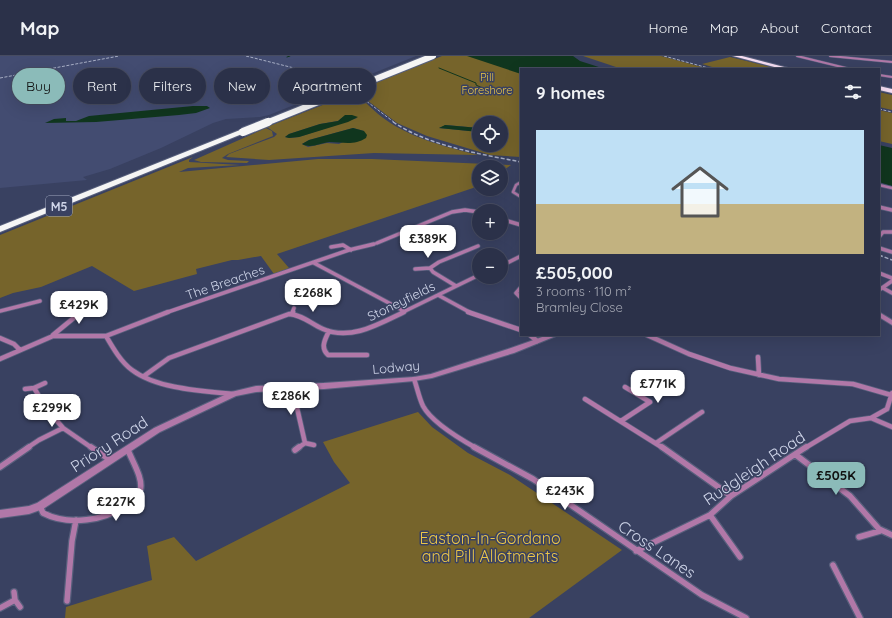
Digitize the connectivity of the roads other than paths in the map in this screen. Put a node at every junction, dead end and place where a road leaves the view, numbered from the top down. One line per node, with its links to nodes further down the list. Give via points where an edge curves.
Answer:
1 (422, 56): 15 (highway, M5, via 234,130)
2 (433, 56): 15 (highway, M5, bridge, via 138,175)
3 (736, 56): 9 (highway)
4 (796, 56): 7 (street)
5 (830, 56): 6 (street)
6 (835, 56): 8 (street)
7 (806, 57): 10 (street)
8 (892, 62)
9 (785, 68)
10 (846, 68)
11 (880, 75): 12 (street)
12 (892, 77)
13 (880, 88): 14 (highway)
14 (892, 91)
15 (120, 179): 24 (highway, M5, via 100,184); 26 (highway, M5)
16 (520, 183): 19 (street, via 513,192)
17 (880, 185): 18 (street)
18 (892, 188)
19 (520, 196)
20 (880, 207): 21 (street)
21 (892, 210)
22 (472, 211): 32 (street, The Breaches, via 452,212 376,244)
23 (508, 220): 25 (street)
24 (0, 222)
25 (520, 225)
26 (0, 229)
27 (892, 232): 28 (street, via 883,232)
28 (880, 236)
29 (478, 246): 37 (street)
30 (331, 247): 32 (street, The Breaches, via 344,245)
31 (880, 248): 33 (street)
32 (351, 250): 36 (street, The Breaches)
33 (892, 252)
34 (520, 256): 35 (street)
35 (508, 262)
36 (314, 263): 52 (street); 59 (street, The Breaches)
37 (430, 268): 38 (street); 42 (street)
38 (415, 269)
39 (880, 274): 41 (street)
40 (472, 278): 42 (street, Stoneyfields)
41 (892, 280): 44 (street)
42 (456, 286): 46 (street, Stoneyfields)
43 (520, 288): 47 (street, via 516,293)
44 (881, 289): 45 (street)
45 (892, 293)
46 (438, 295): 52 (street, Stoneyfields); 56 (street, via 467,312)
47 (520, 297)
48 (40, 301): 51 (street)
49 (97, 303): 58 (street)
50 (294, 308): 53 (street)
51 (0, 311)
52 (404, 311): 57 (street, Stoneyfields, via 370,328 351,332)
53 (292, 314): 57 (street, Stoneyfields, via 300,315); 70 (street, via 169,358)
54 (880, 315): 55 (street)
55 (892, 323)
56 (520, 330)
57 (329, 331): 66 (street, via 323,344 323,349 328,355)
58 (53, 336): 59 (street, The Breaches); 65 (street)
59 (106, 336): 70 (street, via 116,354 132,370)
60 (531, 336): 64 (street)
61 (551, 336): 64 (street, Lodway)
62 (649, 336): 69 (street, via 707,361)
63 (0, 338): 65 (street, via 14,344)
64 (537, 341): 71 (street, Lodway, via 432,376)
65 (20, 350): 68 (street)
66 (367, 355)
67 (758, 357): 69 (street)
68 (0, 359)
69 (759, 375): 78 (street, via 779,379 853,384)
70 (144, 376): 77 (street, via 164,383)
71 (414, 378): 73 (street, Lodway); 104 (street, Cross Lanes, via 423,406 439,423 461,440 533,478)
72 (45, 383): 75 (street)
73 (296, 387): 77 (street, Lodway, via 256,389); 86 (street, via 295,399)
74 (625, 387): 83 (street, via 650,402)
75 (34, 388): 76 (street); 85 (street)
76 (25, 389)
77 (234, 394): 89 (street, Priory Road, via 174,421)
78 (892, 394): 80 (street)
79 (585, 399): 83 (street)
80 (890, 409): 82 (street, Rudgleigh Road)
81 (702, 412): 87 (street)
82 (871, 418): 84 (street); 91 (street, Rudgleigh Road, via 850,421)
83 (621, 421): 87 (street)
84 (892, 427)
85 (63, 428): 93 (street); 94 (street, via 39,440)
86 (305, 443): 88 (street); 90 (street)
87 (656, 443): 96 (street)
88 (314, 446)
89 (128, 450): 93 (street, Priory Road); 100 (street, via 140,480 140,490 135,498 117,512 100,518)
90 (295, 450)
91 (796, 455): 96 (street, Rudgleigh Road); 101 (street, via 848,495)
92 (0, 460): 94 (street)
93 (111, 461): 97 (street, Priory Road)
94 (7, 462): 95 (street)
95 (0, 467)
96 (732, 496): 99 (street, Rudgleigh Road)
97 (40, 506): 98 (street, Priory Road); 100 (street, via 43,513 49,516)
98 (0, 514)
99 (710, 515): 104 (street, Rudgleigh Road); 105 (street)
100 (76, 520): 109 (street)
101 (880, 532): 102 (street); 103 (street)
102 (892, 535)
103 (859, 537)
104 (636, 551): 112 (street, Cross Lanes, via 702,595)
105 (740, 556)
106 (833, 565): 113 (street)
107 (14, 592): 108 (street)
108 (15, 600): 110 (street); 111 (street)
109 (67, 601)
110 (20, 607)
111 (0, 608)
112 (746, 618)
113 (860, 618)

